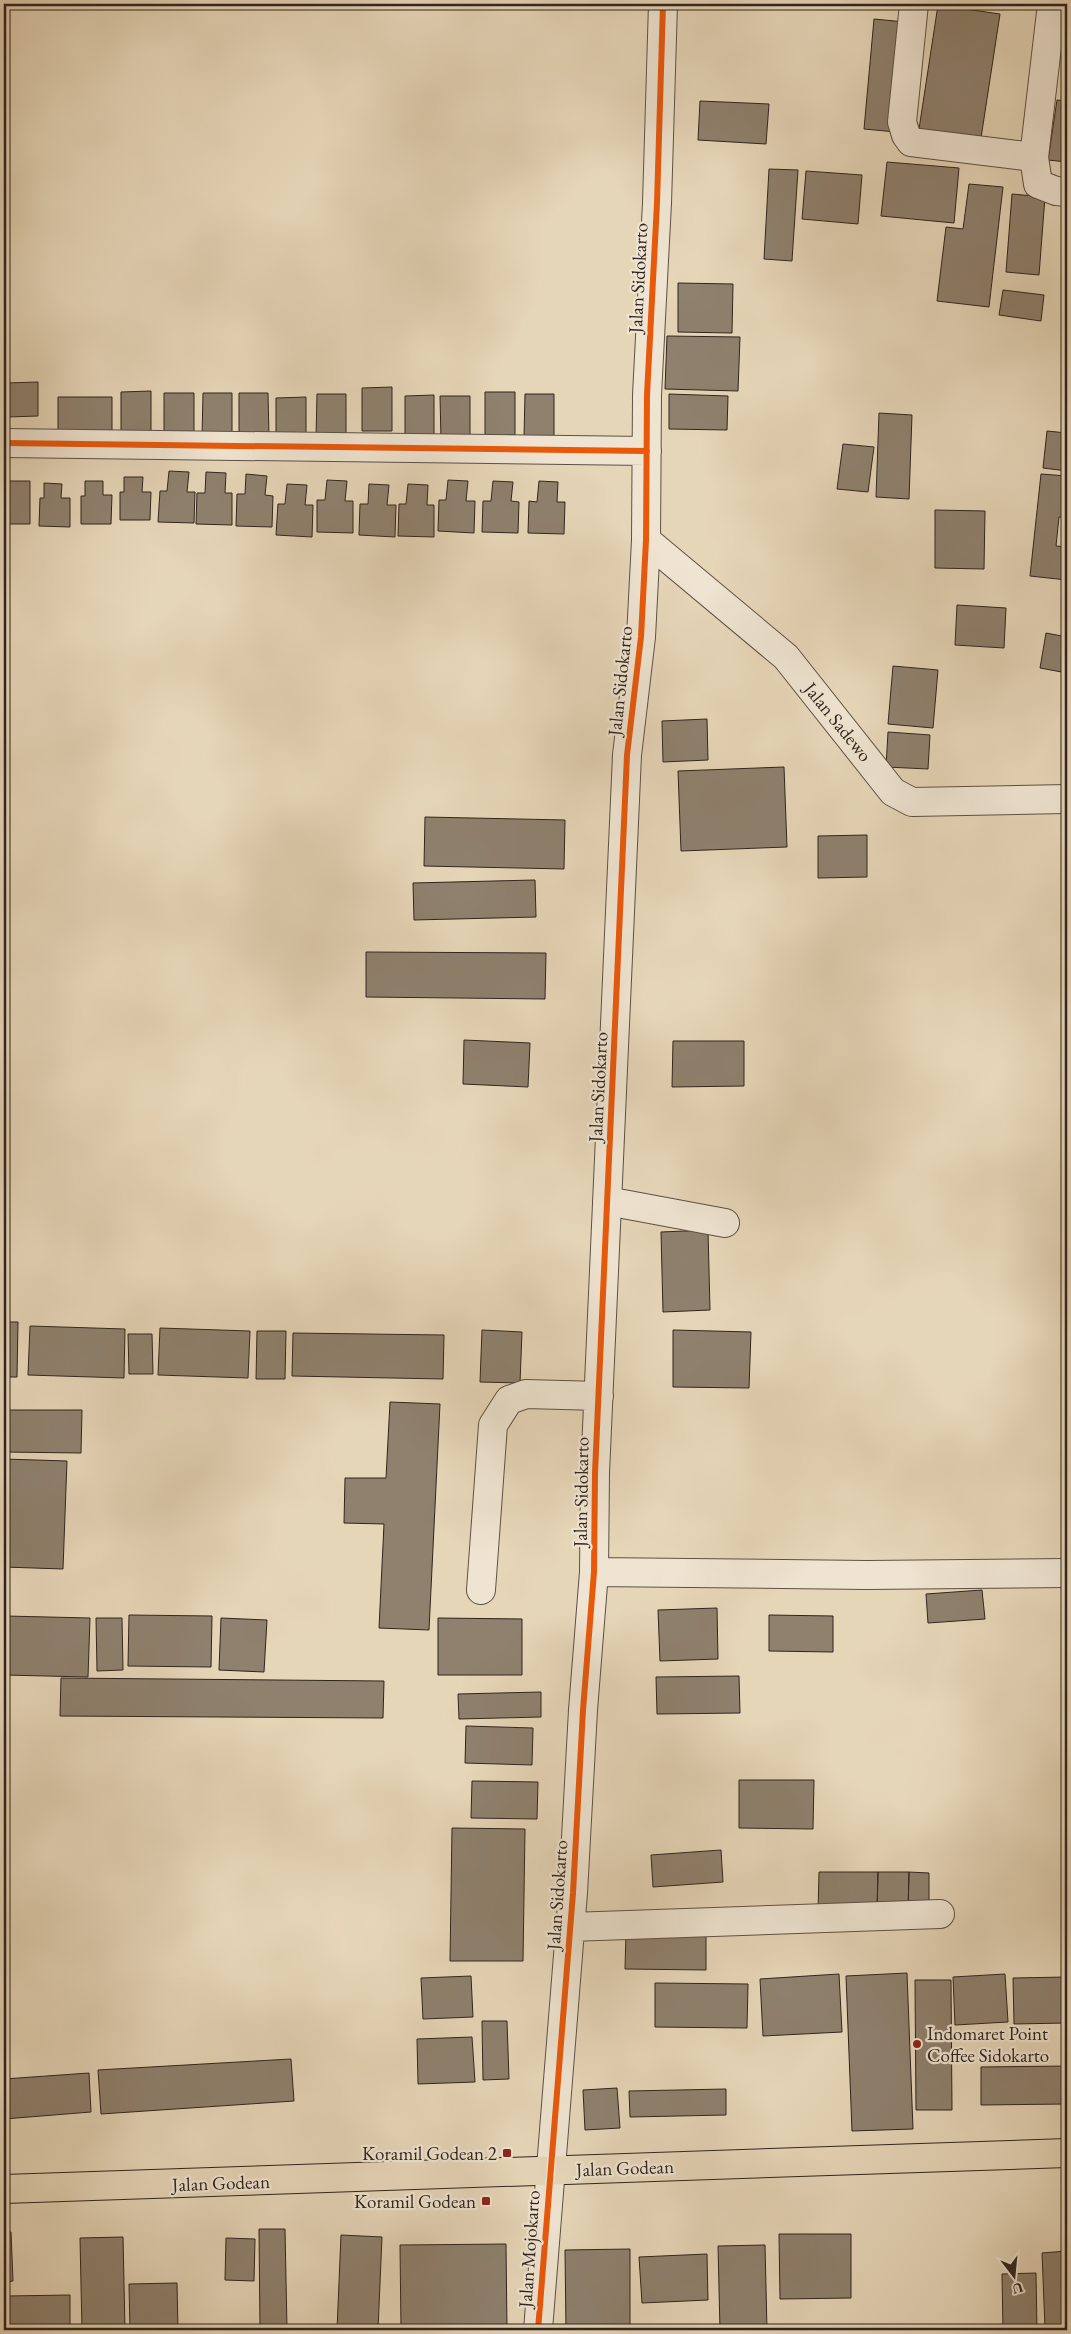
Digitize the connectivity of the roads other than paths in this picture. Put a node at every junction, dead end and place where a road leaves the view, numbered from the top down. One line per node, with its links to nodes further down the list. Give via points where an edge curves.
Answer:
1 (663, 4): 7 (street, Jalan Sidokarto)
2 (914, 4): 4 (street, via 902,122 911,142)
3 (1052, 4): 4 (street)
4 (1034, 156): 5 (street, via 1038,184)
5 (1067, 192)
6 (4, 444): 7 (street)
7 (648, 451): 8 (street, Jalan Sidokarto)
8 (646, 540): 9 (street, Jalan Sadewo, via 786,657 893,792 912,802); 10 (street, Jalan Sidokarto, via 641,637 627,755)
9 (1067, 799)
10 (607, 1201): 11 (street); 12 (street, Jalan Sidokarto)
11 (726, 1222)
12 (600, 1396): 13 (street, Jalan Sidokarto); 15 (street, via 526,1394 509,1400 493,1425)
13 (594, 1572): 14 (street); 17 (street, Jalan Sidokarto)
14 (1067, 1573)
15 (481, 1590)
16 (940, 1914): 17 (street)
17 (570, 1927): 19 (street, Jalan Sidokarto)
18 (1067, 2153): 19 (main road, Jalan Godean)
19 (550, 2170): 20 (main road, Jalan Godean); 21 (street, Jalan Mojokarto)
20 (4, 2189)
21 (538, 2330)

